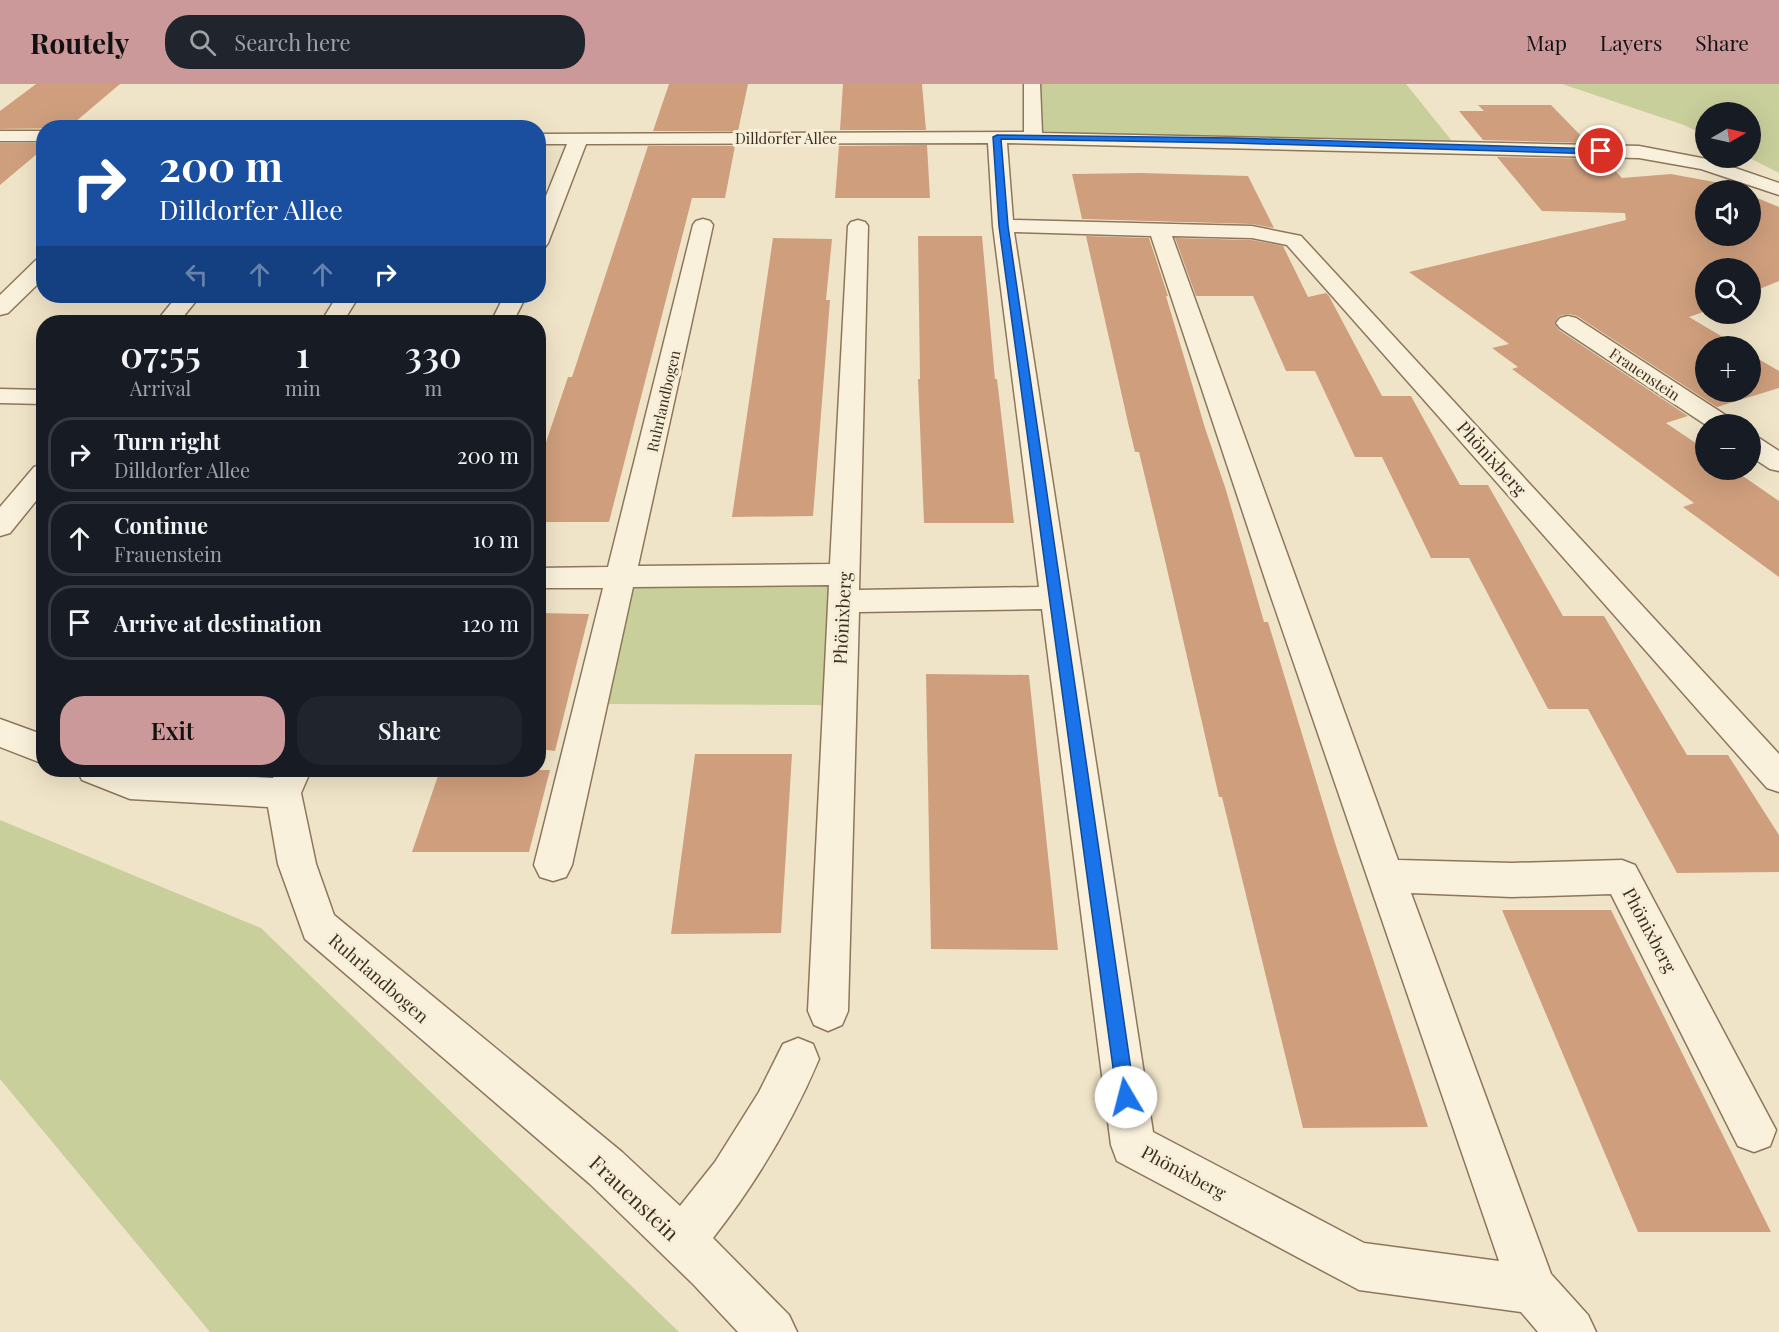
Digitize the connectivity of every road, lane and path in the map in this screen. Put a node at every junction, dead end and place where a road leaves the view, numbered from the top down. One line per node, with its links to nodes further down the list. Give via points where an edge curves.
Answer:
1 (1032, 84): 7 (street)
2 (0, 136): 3 (street)
3 (36, 136)
4 (997, 137): 6 (street, Dilldorfer Allee); 7 (street, Dilldorfer Allee); 10 (street, Phönixberg)
5 (546, 138): 6 (street, Dilldorfer Allee)
6 (579, 138): 11 (street)
7 (1033, 138): 8 (street, via 1639,152 1705,164)
8 (1779, 189)
9 (1290, 220): 10 (street)
10 (1003, 221): 14 (street, Phönixberg); 30 (street, Phönixberg)
11 (546, 223)
12 (703, 225): 27 (street, Ruhrlandbogen)
13 (858, 226): 29 (street, Phönixberg)
14 (1159, 229): 34 (street, Phönixberg, via 1252,232 1294,240); 37 (street)
15 (36, 273): 17 (street)
16 (183, 303): 18 (street)
17 (0, 308)
18 (173, 315)
19 (1568, 323): 22 (street, Frauenstein)
20 (0, 396): 21 (street)
21 (36, 397)
22 (1707, 414)
23 (1761, 451): 24 (street)
24 (1779, 463)
25 (36, 483): 26 (street)
26 (0, 526)
27 (621, 576): 28 (street); 29 (street); 36 (street, Ruhrlandbogen)
28 (546, 578)
29 (842, 587): 30 (street); 38 (street, Phönixberg)
30 (1057, 598): 43 (street, Phönixberg, via 1132,1145 1359,1266)
31 (0, 733): 32 (street)
32 (36, 747)
33 (112, 777): 35 (street, Ruhrlandbogen, via 130,784)
34 (1779, 778)
35 (288, 781): 40 (street, Ruhrlandbogen, via 297,864 319,926)
36 (553, 865)
37 (1385, 876): 41 (street, Phönixberg, via 1512,880 1622,877); 43 (street)
38 (828, 1011)
39 (798, 1059): 42 (street, via 730,1178)
40 (489, 1072): 42 (street, Frauenstein, via 606,1168)
41 (1754, 1130)
42 (682, 1240): 44 (street, Frauenstein)
43 (1533, 1290): 45 (street)
44 (772, 1332)
45 (1571, 1332)

